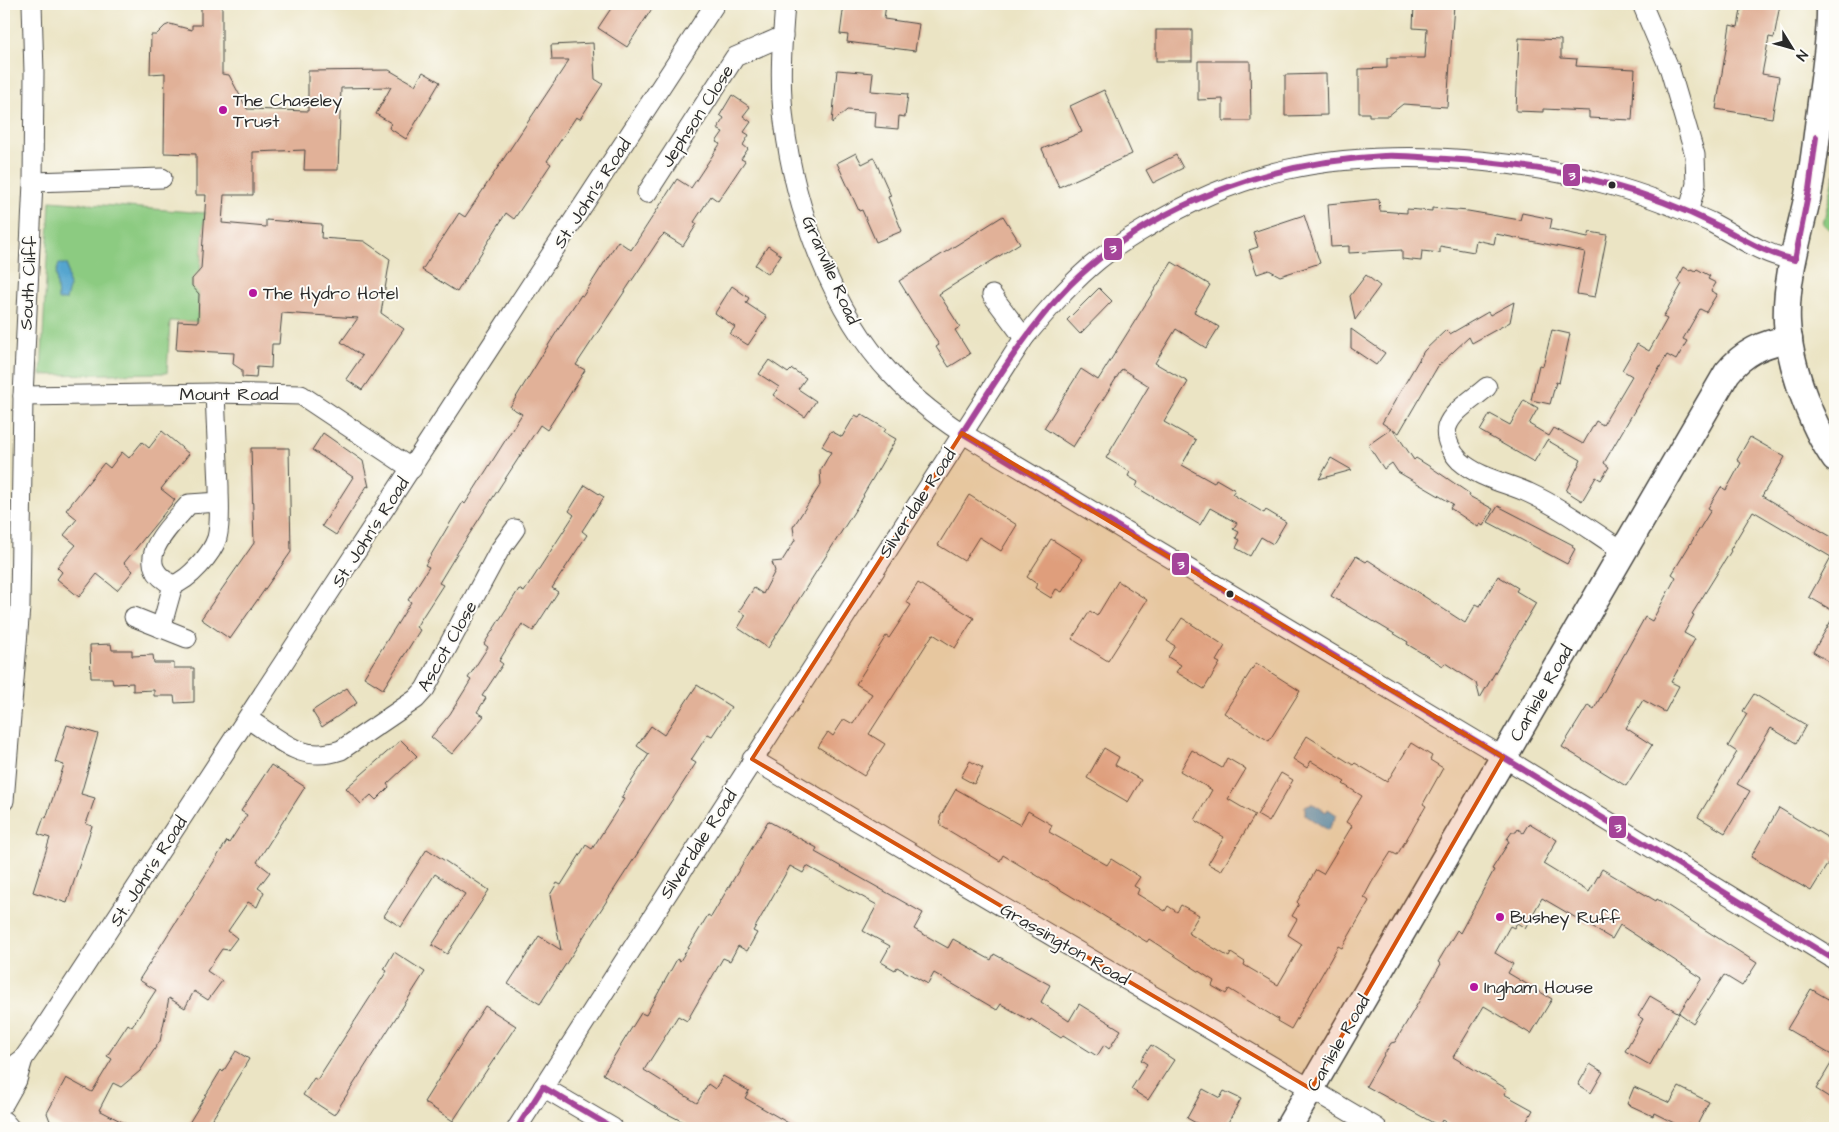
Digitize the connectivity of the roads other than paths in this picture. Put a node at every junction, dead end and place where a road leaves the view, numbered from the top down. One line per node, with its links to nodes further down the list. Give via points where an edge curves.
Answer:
1 (32, 4): 9 (street, South Cliff)
2 (715, 4): 21 (street, St. John's Road)
3 (785, 4): 6 (street, Granville Road)
4 (1642, 4): 11 (street, via 1670,70 1695,155 1696,184)
5 (1830, 4): 7 (street)
6 (783, 36): 10 (street, Jephson Close, via 735,57); 19 (street, Granville Road, via 784,120 793,174 810,233 839,298 863,340 891,374 918,401)
7 (1826, 137): 12 (street, via 1809,190)
8 (162, 178): 9 (street)
9 (33, 182): 18 (street, South Cliff)
10 (647, 193)
11 (1688, 213): 12 (street, Silverdale Road, via 1760,250); 14 (street, Silverdale Road, via 1612,185 1544,168 1479,160 1385,156 1332,160 1289,168 1203,197 1136,234 1092,266 1058,298)
12 (1794, 260): 15 (street, via 1788,292)
13 (992, 295): 14 (street)
14 (1024, 338): 19 (street, Silverdale Road)
15 (1789, 339): 20 (street, via 1805,402); 24 (street, Carlisle Road, via 1757,347 1739,358 1726,373)
16 (1487, 386): 24 (street, via 1453,416 1447,428 1448,440 1460,460 1473,470 1555,506)
17 (215, 393): 18 (street, Mount Road); 21 (street, Mount Road, via 301,394); 22 (street)
18 (23, 396): 32 (street, South Cliff, via 20,607)
19 (962, 433): 30 (street, Granville Road); 31 (street, Silverdale Road)
20 (1835, 460)
21 (412, 469): 29 (street, St. John's Road)
22 (219, 502): 25 (street, via 218,536 214,544 192,574); 25 (street, via 188,504 158,542 152,559 155,569)
23 (515, 529): 29 (street, Ascot Close, via 499,552 438,668 416,699 340,750 327,755 296,752)
24 (1623, 551): 30 (street, Carlisle Road)
25 (173, 585): 27 (street)
26 (134, 618): 27 (street)
27 (160, 628): 28 (street)
28 (187, 638)
29 (248, 720): 34 (street, St. John's Road)
30 (1503, 758): 33 (street, Granville Road); 37 (street, Carlisle Road)
31 (752, 760): 36 (street, Silverdale Road); 37 (street, Grassington Road)
32 (4, 801)
33 (1835, 960)
34 (23, 1058): 35 (street, St. John's Road); 38 (street, St. John's Road, via 17,1080)
35 (4, 1073)
36 (543, 1087): 41 (street, Silverdale Road); 42 (street)
37 (1312, 1089): 43 (street, Carlisle Road); 44 (street, Grassington Road)
38 (4, 1103)
39 (4, 1121): 40 (street)
40 (10, 1128)
41 (516, 1128)
42 (614, 1128)
43 (1288, 1128)
44 (1377, 1128)

